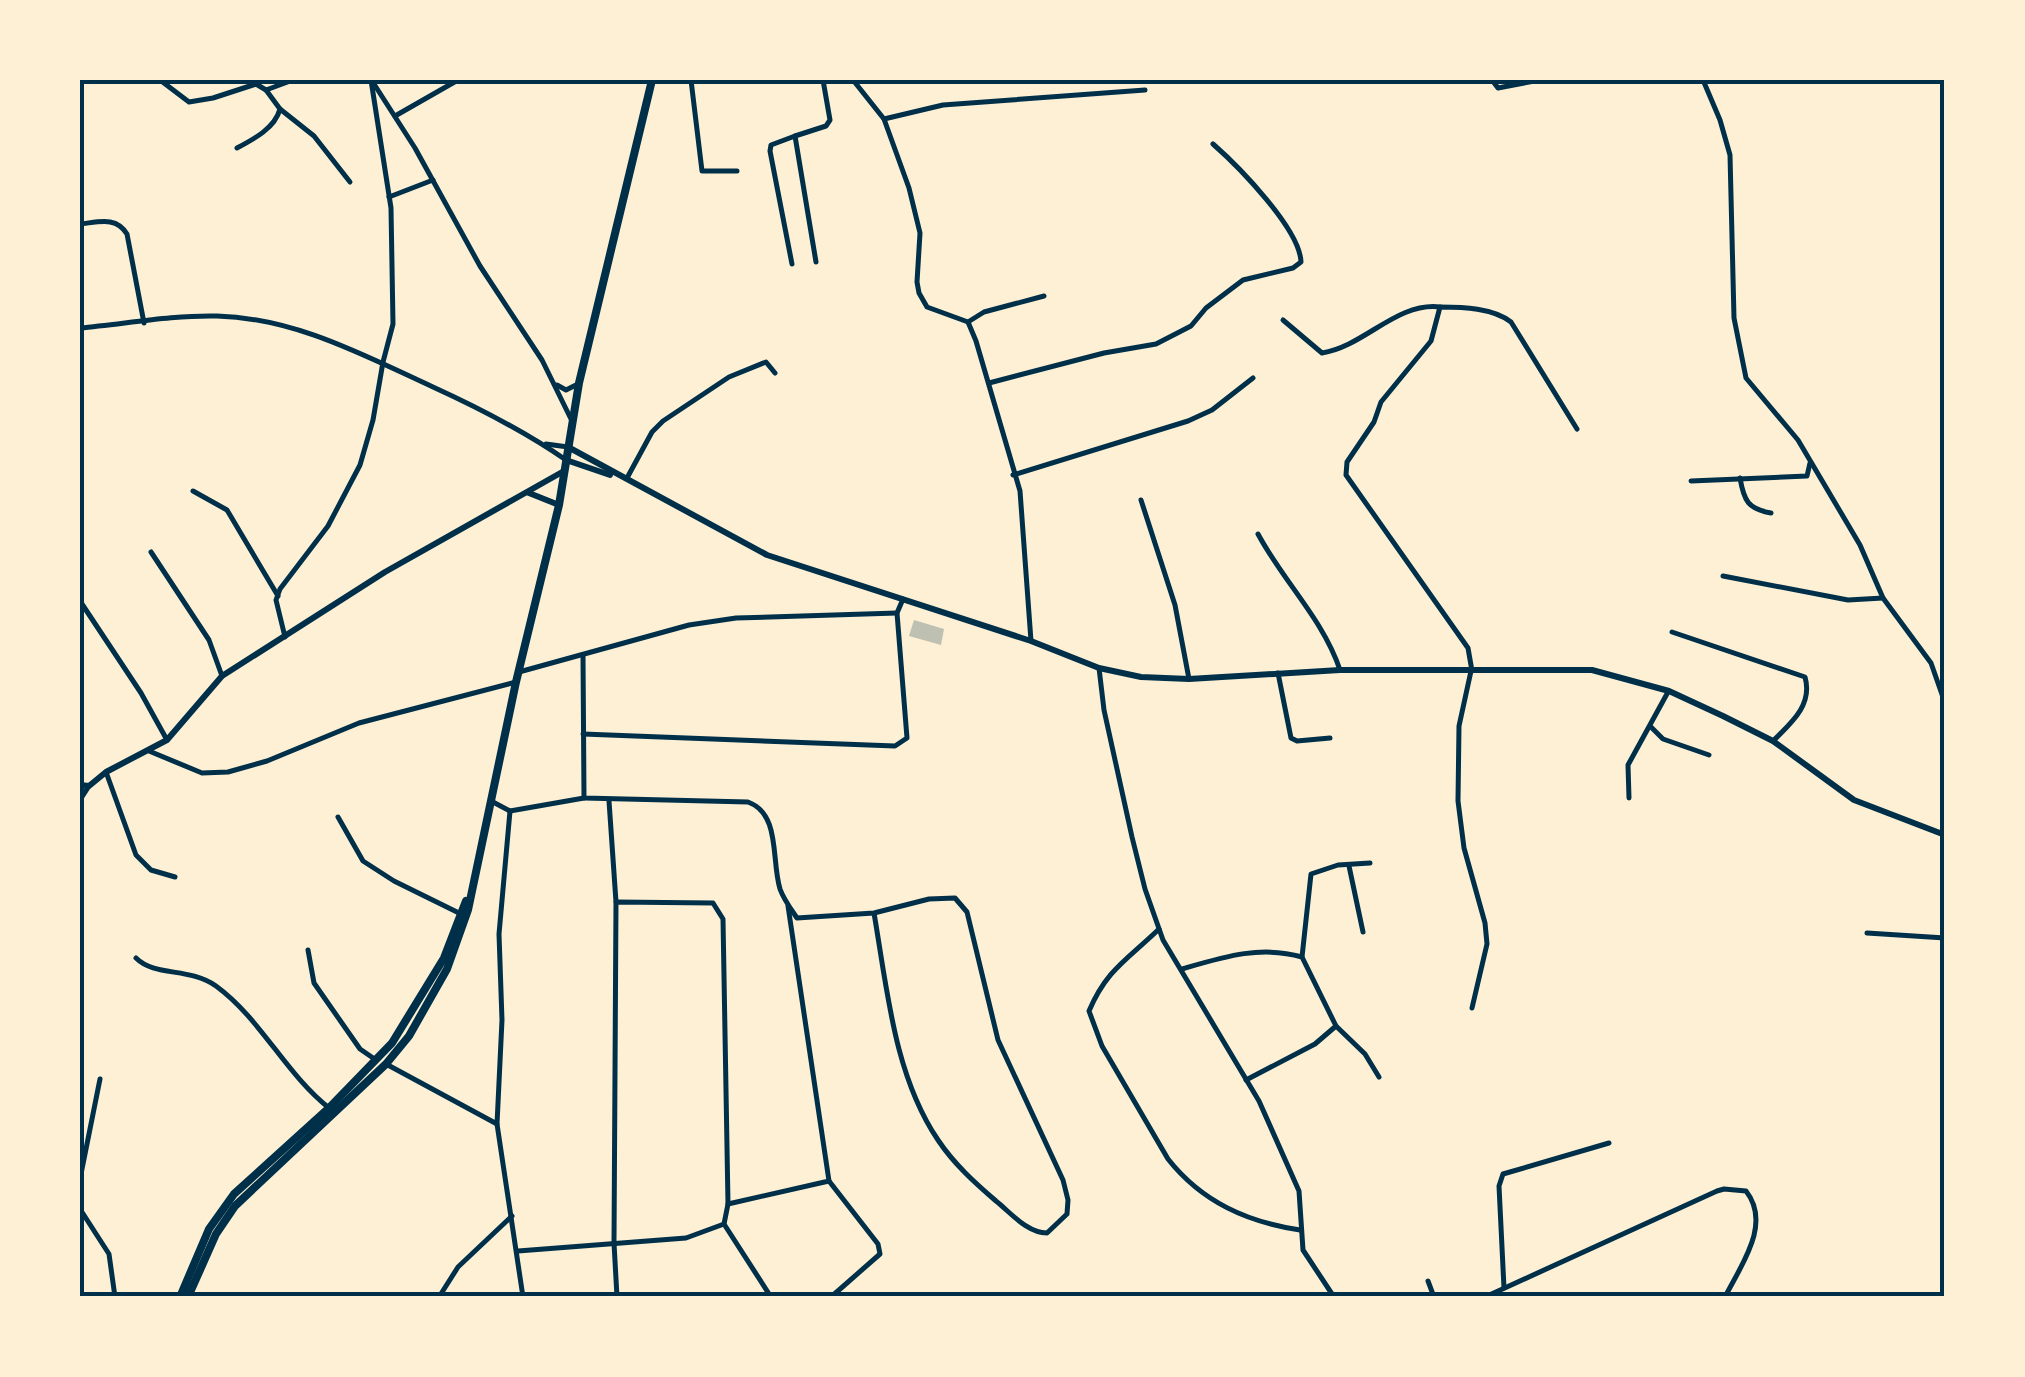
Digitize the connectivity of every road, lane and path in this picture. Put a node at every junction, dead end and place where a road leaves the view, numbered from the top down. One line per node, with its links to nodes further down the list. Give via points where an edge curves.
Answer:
1 (160, 80): 12 (street, via 189,102)
2 (293, 80): 13 (street)
3 (371, 80): 16 (street); 24 (street)
4 (458, 80): 16 (street)
5 (652, 80): 38 (main road)
6 (691, 80): 21 (street, via 702,170)
7 (824, 80): 18 (street, via 830,120)
8 (853, 80): 17 (street)
9 (1492, 80): 10 (street, via 1498,88)
10 (1540, 80)
11 (1703, 80): 45 (street, via 1730,155 1734,318 1743,365)
12 (255, 82): 13 (street)
13 (266, 90): 15 (street)
14 (1145, 90): 17 (street, via 942,105)
15 (280, 109): 20 (street, via 274,122); 23 (street, via 314,136)
16 (394, 116): 22 (street)
17 (884, 119): 31 (street, via 920,234 918,290 927,307)
18 (795, 136): 26 (street); 27 (street, via 770,145)
19 (1213, 144): 39 (street, via 1284,222 1301,262 1243,280 1191,326 1156,344)
20 (237, 148)
21 (737, 172)
22 (434, 180): 24 (street); 37 (street)
23 (350, 182)
24 (389, 196): 34 (street, via 393,324)
25 (80, 224): 32 (street, via 121,224)
26 (816, 262)
27 (792, 264)
28 (1044, 296): 31 (street)
29 (1440, 308): 30 (street, via 1404,311 1322,352); 41 (street, via 1506,318); 70 (street, via 1432,341 1386,394 1344,472 1468,648)
30 (1283, 320)
31 (968, 322): 39 (street)
32 (144, 323): 33 (street); 34 (street, via 254,319)
33 (80, 328)
34 (383, 362): 42 (street); 59 (street, via 360,465 328,526)
35 (775, 372): 49 (street, via 766,362 746,369 663,421)
36 (1253, 378): 47 (street, via 1188,421)
37 (552, 380): 38 (street, via 562,390); 40 (street)
38 (579, 383): 40 (main road)
39 (989, 383): 47 (street)
40 (572, 422): 43 (main road)
41 (1577, 430)
42 (544, 444): 43 (street); 44 (street)
43 (568, 446): 44 (main road); 49 (street)
44 (566, 460): 46 (main road); 49 (street)
45 (1810, 464): 48 (street, via 1807,476); 60 (street, via 1860,545)
46 (564, 471): 52 (street); 54 (main road)
47 (1013, 475): 66 (street, via 1024,519)
48 (1740, 478): 50 (street); 55 (street, via 1746,504)
49 (625, 480): 61 (street, via 767,556)
50 (1690, 480)
51 (193, 491): 59 (street, via 227,510)
52 (528, 492): 54 (street); 65 (street)
53 (1141, 500): 74 (street, via 1175,605)
54 (559, 505): 71 (main road)
55 (1771, 513)
56 (1258, 534): 69 (street, via 1330,642)
57 (152, 552): 73 (street, via 209,640)
58 (1724, 576): 60 (street, via 1848,600)
59 (278, 596): 65 (street)
60 (1883, 598): 77 (street, via 1931,663)
61 (903, 600): 63 (street); 66 (street)
62 (80, 601): 81 (street)
63 (897, 613): 67 (street, via 736,618); 79 (street, via 907,738 896,746)
64 (1672, 632): 82 (street, via 1805,677 1805,702)
65 (285, 637): 73 (street)
66 (1032, 641): 68 (street)
67 (583, 656): 71 (street); 79 (street)
68 (1099, 668): 74 (street); 103 (street, via 1132,837)
69 (1340, 670): 70 (street); 72 (street)
70 (1471, 671): 76 (street, via 1592,670); 111 (street, via 1459,726 1458,801 1487,944)
71 (519, 672): 75 (main road)
72 (1278, 672): 74 (street); 80 (street, via 1291,738)
73 (222, 676): 81 (street)
74 (1189, 679)
75 (516, 682): 83 (street, via 358,724 228,772 202,773); 91 (main road)
76 (1669, 691): 78 (street); 82 (street)
77 (1945, 703)
78 (1651, 727): 84 (street, via 1663,739); 88 (street, via 1628,765)
79 (583, 734): 87 (street)
80 (1330, 738)
81 (167, 740): 83 (street)
82 (1773, 741): 94 (street, via 1854,800)
83 (149, 750): 85 (street)
84 (1709, 755)
85 (106, 772): 86 (street); 97 (street, via 136,855 151,870)
86 (84, 786): 89 (street)
87 (584, 798): 90 (street); 92 (street)
88 (1629, 798)
89 (80, 800)
90 (609, 801): 99 (street); 100 (street, via 757,805 768,817)
91 (493, 802): 92 (street); 98 (main road)
92 (510, 811): 119 (street, via 499,934)
93 (338, 817): 102 (street, via 362,861)
94 (1945, 835)
95 (1370, 864): 96 (street)
96 (1349, 866): 104 (street); 108 (street, via 1311,874)
97 (175, 877)
98 (472, 888): 102 (main road); 114 (main road, via 447,970)
99 (616, 902): 123 (street, via 714,903 723,919); 128 (street)
100 (787, 903): 101 (street, via 797,918); 122 (street)
101 (874, 913): 101 (street, via 943,898 955,898 967,912 998,1040 1068,1200 1067,1214 1047,1233 1033,1231 980,1187 932,1130 903,1061)
102 (461, 914): 113 (main road, via 438,969)
103 (1159, 929): 110 (street); 127 (street, via 1101,984 1089,1011 1102,1046 1180,1174 1225,1208)
104 (1363, 932)
105 (1867, 933): 106 (street)
106 (1945, 938)
107 (308, 950): 113 (street, via 314,983 360,1049)
108 (1302, 957): 110 (street, via 1248,952); 112 (street)
109 (136, 958): 118 (street, via 144,966 198,975 218,988)
110 (1182, 969): 117 (street)
111 (1472, 1008)
112 (1336, 1026): 115 (street); 117 (street)
113 (376, 1060): 118 (main road)
114 (386, 1064): 119 (street); 134 (main road, via 235,1206)
115 (1379, 1077)
116 (100, 1079): 121 (street)
117 (1246, 1080): 127 (street, via 1300,1191)
118 (329, 1108): 133 (main road, via 219,1213)
119 (497, 1124): 125 (street)
120 (1610, 1144): 131 (street, via 1503,1174)
121 (80, 1179)
122 (830, 1181): 123 (street); 139 (street, via 880,1254)
123 (728, 1204): 126 (street)
124 (80, 1209): 132 (street, via 109,1254)
125 (512, 1216): 129 (street); 135 (street, via 458,1267)
126 (724, 1224): 128 (street, via 686,1238); 138 (street)
127 (1300, 1230): 140 (street, via 1303,1250)
128 (614, 1243): 129 (street); 137 (street)
129 (518, 1251): 136 (street)
130 (1428, 1281): 141 (street)
131 (1504, 1288): 142 (street); 143 (street, via 1716,1191 1736,1189 1756,1207 1757,1229)
132 (114, 1297)
133 (180, 1297)
134 (188, 1297)
135 (440, 1297)
136 (523, 1297)
137 (617, 1297)
138 (771, 1297)
139 (830, 1297)
140 (1334, 1297)
141 (1434, 1297)
142 (1486, 1297)
143 (1724, 1297)

